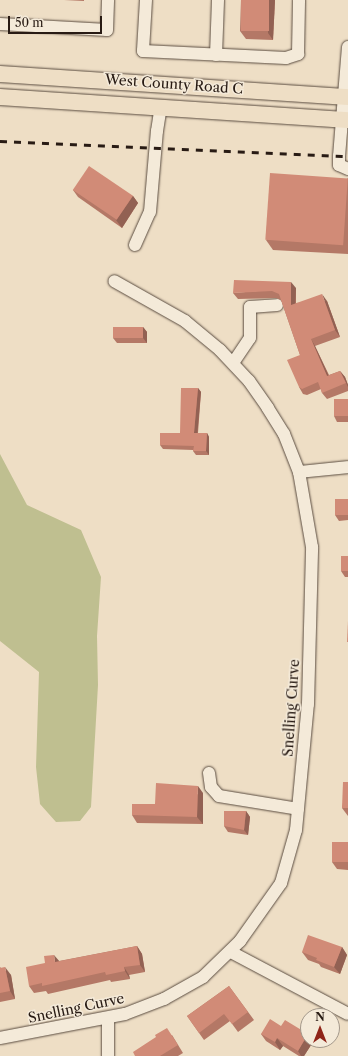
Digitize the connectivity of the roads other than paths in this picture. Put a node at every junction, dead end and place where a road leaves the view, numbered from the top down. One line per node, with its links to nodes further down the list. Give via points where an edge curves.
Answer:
1 (108, 0): 5 (street, via 107,30)
2 (146, 0): 7 (street, via 143,51)
3 (218, 0): 7 (street)
4 (299, 0): 7 (street, via 298,54 286,58)
5 (0, 24)
6 (348, 48): 11 (street)
7 (216, 55)
8 (0, 74): 9 (main road, West County Road C)
9 (188, 85): 11 (main road, West County Road C); 12 (main road, via 172,94)
10 (0, 97): 12 (main road, West County Road C)
11 (347, 97): 13 (street)
12 (161, 106): 13 (main road, West County Road C); 15 (street, via 150,212)
13 (345, 120): 14 (street, via 339,165)
14 (348, 169)
15 (135, 245)
16 (114, 280): 18 (street, Snelling Curve, via 185,321)
17 (277, 305): 18 (street, via 250,307 250,338)
18 (233, 363): 20 (street, Snelling Curve, via 268,408 284,434)
19 (348, 467): 20 (street)
20 (299, 472): 22 (street, Snelling Curve, via 309,518 312,553 308,704)
21 (209, 773): 22 (street, via 211,787 219,796)
22 (298, 809): 23 (street, Snelling Curve, via 290,857 281,883 257,920)
23 (231, 952): 24 (street); 25 (street, Snelling Curve, via 203,977 184,989 144,1008)
24 (348, 1014)
25 (108, 1019): 26 (street, Snelling Curve); 27 (street)
26 (0, 1038)
27 (108, 1056)

